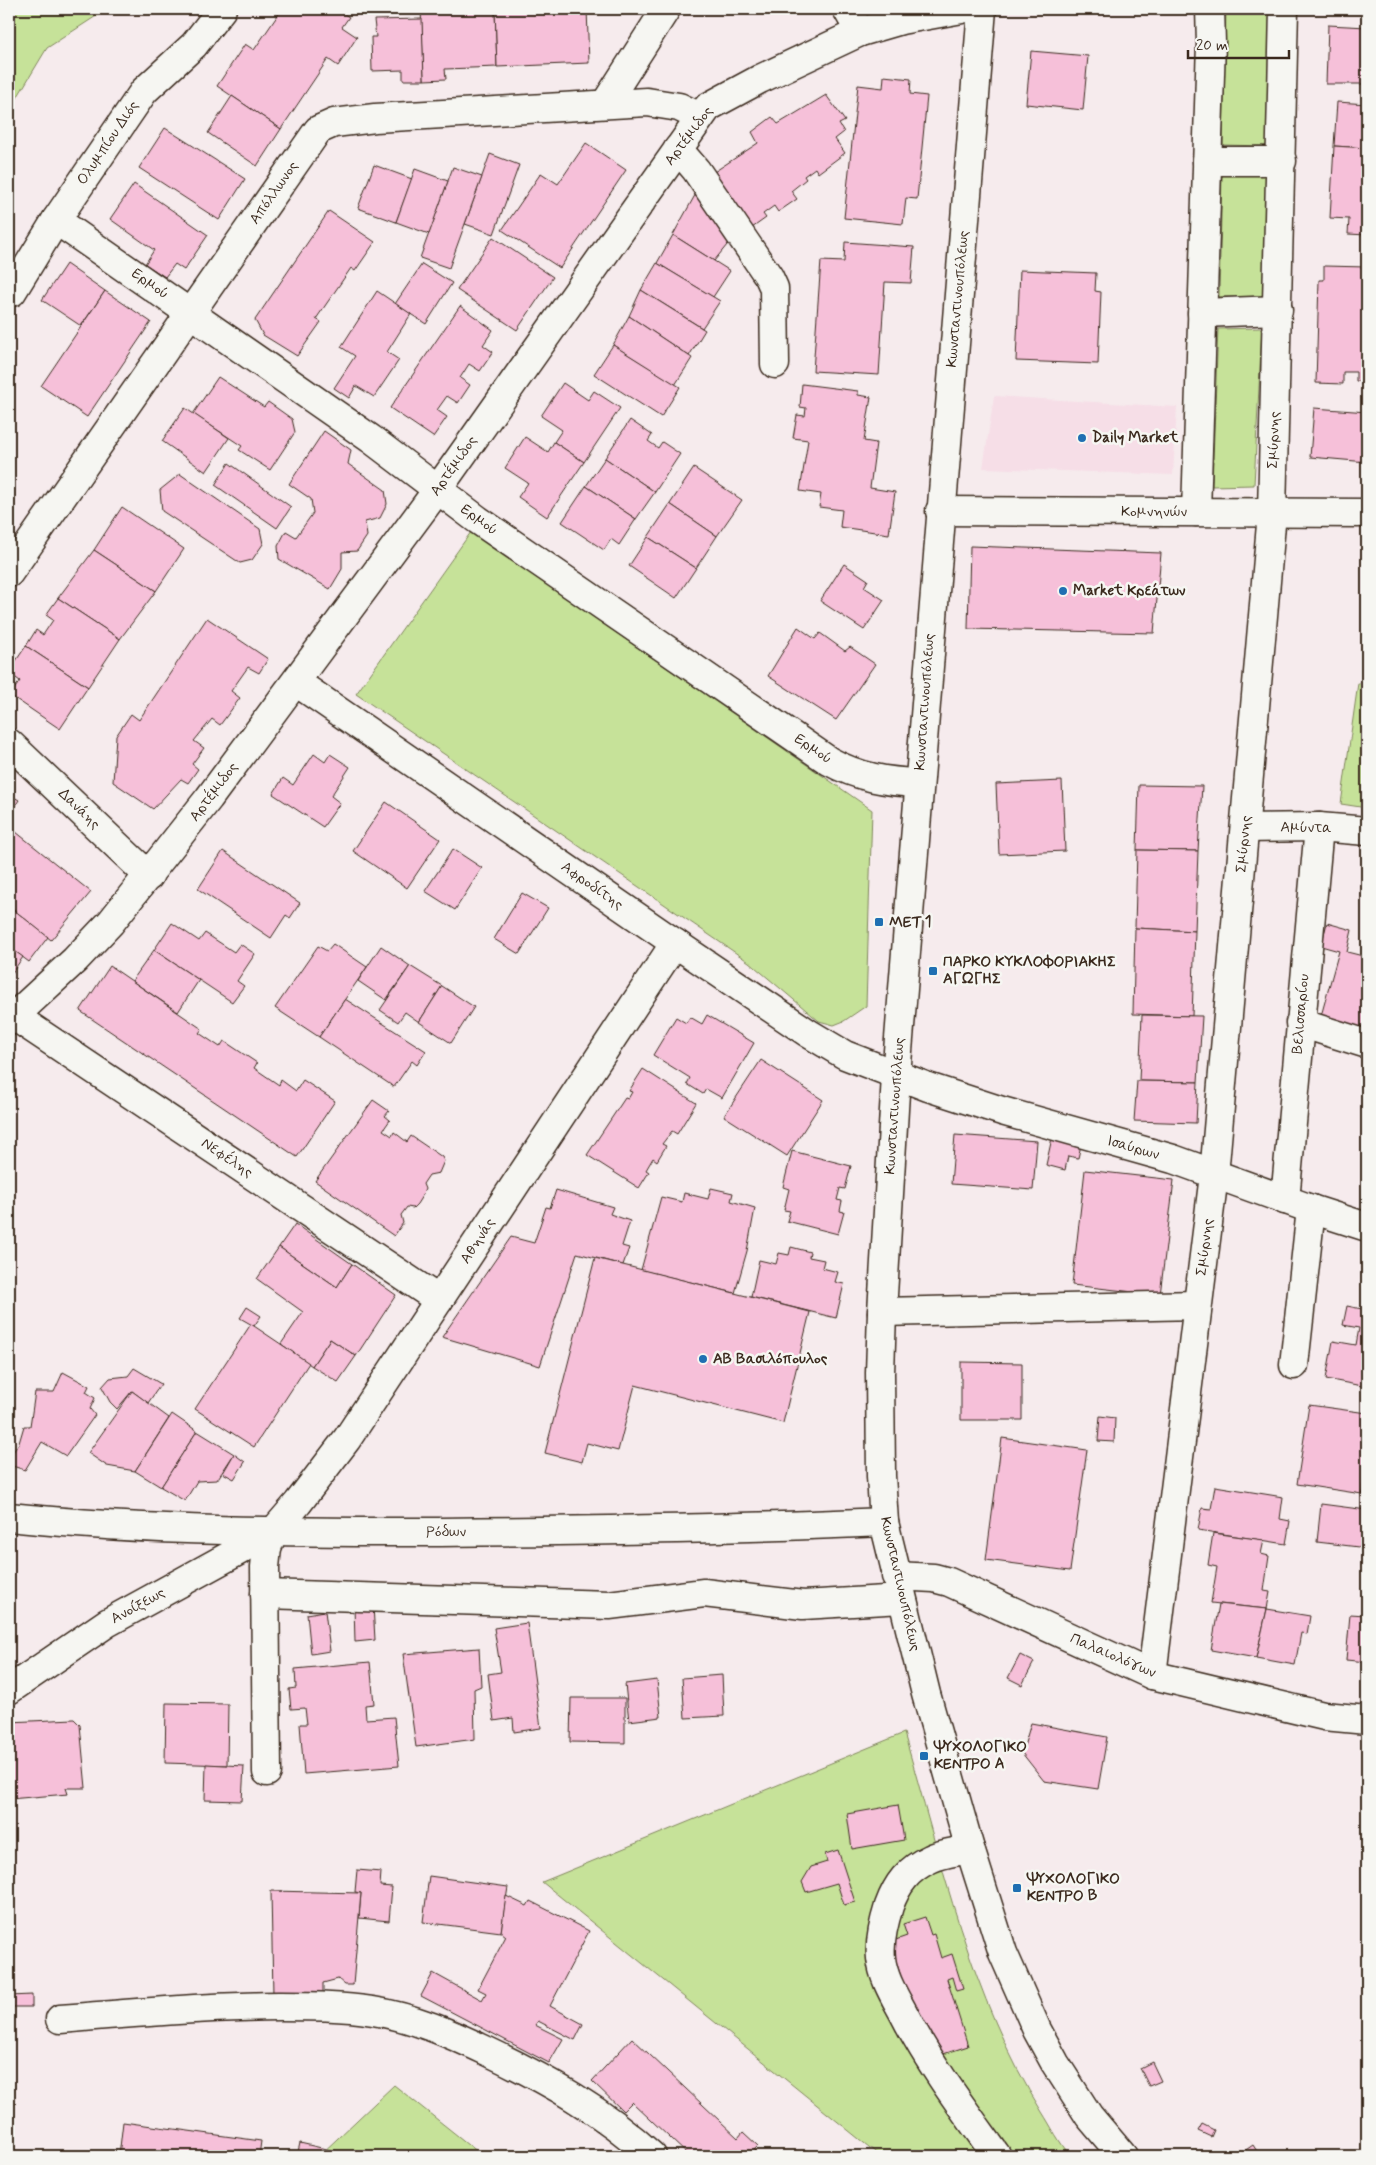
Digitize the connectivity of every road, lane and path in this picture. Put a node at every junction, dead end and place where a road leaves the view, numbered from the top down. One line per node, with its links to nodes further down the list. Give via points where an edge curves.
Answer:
1 (222, 9): 14 (street, Ολυμπίου Διός, via 194,45 144,91)
2 (666, 9): 9 (street)
3 (847, 9): 8 (street)
4 (962, 9): 8 (street, Αρτέμιδος, via 900,20)
5 (982, 9): 21 (street, Κωνσταντινουπόλεως)
6 (1210, 9): 12 (street)
7 (1284, 9): 13 (street, Σμύρνης)
8 (860, 32): 10 (street, Αρτέμιδος, via 719,99)
9 (605, 104): 10 (street, Απόλλωνος, via 655,102 679,107); 17 (street, Απόλλωνος, via 375,118 325,126 318,130)
10 (700, 117): 11 (street, Αρτέμιδος)
11 (678, 149): 19 (street, via 769,276 774,288); 20 (street, Αρτέμιδος)
12 (1207, 161): 13 (street); 18 (street)
13 (1282, 161): 16 (street, Σμύρνης)
14 (56, 220): 15 (street, Ολυμπίου Διός); 17 (street, Ερμού)
15 (12, 292)
16 (1278, 310): 18 (street); 23 (street, Σμύρνης)
17 (191, 313): 20 (street, Ερμού); 25 (street, Απόλλωνος)
18 (1202, 313): 22 (street)
19 (775, 364)
20 (438, 490): 26 (street, Αρτέμιδος); 28 (street, Ερμού, via 830,761 855,774 878,780)
21 (940, 511): 22 (street, Κομνηνών); 28 (street, Κωνσταντινουπόλεως)
22 (1196, 512): 23 (street, Κομνηνών)
23 (1272, 513): 24 (street, Κομνηνών); 30 (street, Σμύρνης)
24 (1367, 513)
25 (9, 573)
26 (296, 682): 32 (street, Αρτέμιδος); 33 (street, Αφροδίτης)
27 (9, 743): 32 (street, Δανάης)
28 (919, 783): 37 (street, Κωνσταντινουπόλεως)
29 (1319, 827): 30 (street, Αμύντα); 31 (street, Αμύντα); 35 (street, Βελισσαρίου)
30 (1245, 828): 38 (street, Σμύρνης)
31 (1367, 831)
32 (149, 876): 34 (street, Αρτέμιδος, via 75,960)
33 (675, 943): 37 (street, Αφροδίτης, via 830,1047); 42 (street, Αθηνάς)
34 (11, 1019): 42 (street, Νεφέλης)
35 (1300, 1023): 36 (street); 39 (street, Βελισσαρίου)
36 (1367, 1044)
37 (896, 1076): 38 (street, Ισαύρων, via 1002,1111 1173,1159); 44 (street, Κωνσταντινουπόλεως)
38 (1214, 1175): 39 (street, Ισαύρων); 43 (street, Σμύρνης)
39 (1285, 1200): 40 (street, Ισαύρων)
40 (1311, 1209): 41 (street, Ισαύρων); 45 (street)
41 (1367, 1227)
42 (439, 1300): 48 (street, Αθηνάς, via 341,1446)
43 (1197, 1305): 44 (street); 51 (street, Σμύρνης)
44 (882, 1312): 47 (street, Κωνσταντινουπόλεως, via 880,1441)
45 (1294, 1365)
46 (9, 1518): 48 (street, Ρόδων)
47 (884, 1522): 48 (street, Ρόδων, via 617,1531); 49 (street, Κωνσταντινουπόλεως)
48 (272, 1532): 50 (street, via 265,1558); 52 (street, Ανοίξεως, via 107,1623)
49 (899, 1588): 50 (street, Παλαιολόγων, via 803,1605 697,1594 609,1605); 51 (street, Παλαιολόγων, via 934,1578 949,1582); 55 (street, Κωνσταντινουπόλεως)
50 (265, 1594): 54 (street)
51 (1152, 1675): 53 (street, Παλαιολόγων, via 1324,1716)
52 (9, 1690)
53 (1367, 1720)
54 (267, 1772)
55 (970, 1849): 58 (street, via 932,1858 901,1880 887,1913 880,1958 896,2001 922,2049); 59 (street, Κωνσταντινουπόλεως, via 1003,1953 1037,2030 1084,2109)
56 (60, 2019): 57 (street, via 235,2007 329,2007 398,2016 469,2043 553,2083 587,2104)
57 (652, 2156)
58 (998, 2156)
59 (1123, 2156)

